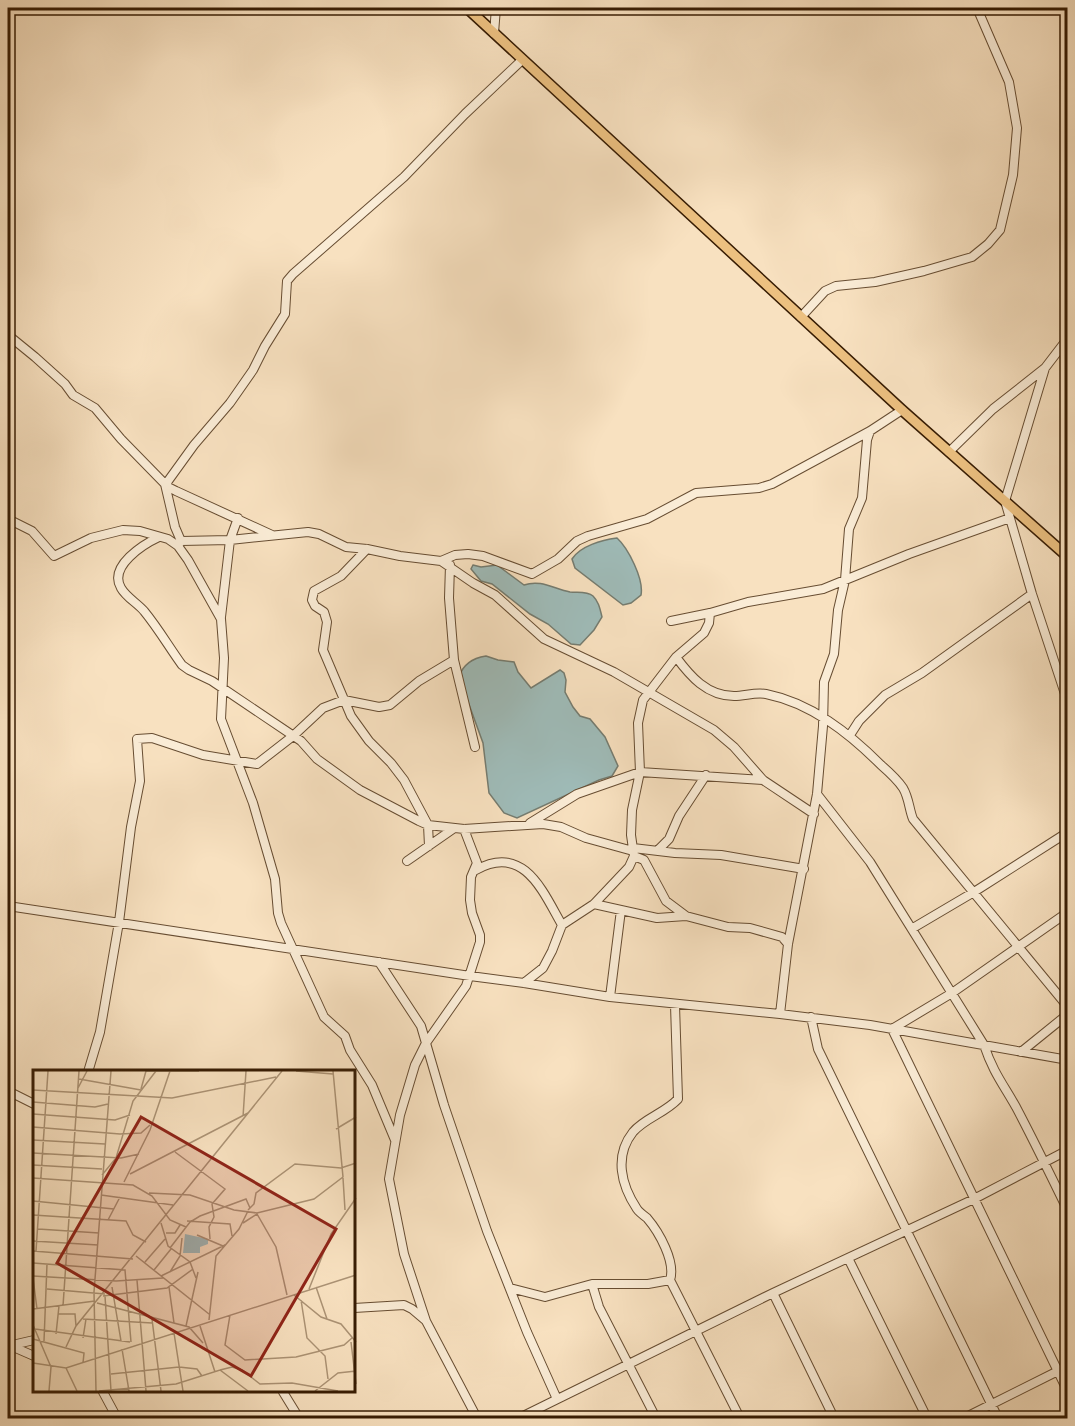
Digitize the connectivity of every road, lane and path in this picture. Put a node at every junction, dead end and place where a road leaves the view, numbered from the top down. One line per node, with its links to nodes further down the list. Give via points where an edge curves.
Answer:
1 (8, 8): 2 (street)
2 (60, 8)
3 (467, 8): 6 (main road)
4 (496, 8): 6 (street)
5 (977, 8): 8 (street, via 1009,82 1017,128 1013,175 1000,230 972,257 875,282 836,286 825,291)
6 (494, 33): 7 (main road)
7 (522, 60): 8 (main road); 15 (street, via 404,177 287,281 285,314 278,328 253,370)
8 (801, 316): 12 (main road)
9 (8, 335): 15 (street, via 73,395 95,408)
10 (1068, 338): 11 (street)
11 (1045, 368): 14 (street, via 993,409); 16 (street)
12 (902, 410): 13 (street); 14 (main road)
13 (870, 431): 25 (street, via 772,484 696,494 646,519 588,536 532,574 483,556); 29 (street, via 862,498 849,529)
14 (949, 452): 16 (main road)
15 (166, 486): 17 (street); 23 (street)
16 (1005, 501): 18 (street); 26 (main road)
17 (238, 518): 20 (street); 22 (street)
18 (1010, 518): 29 (street); 30 (street)
19 (8, 519): 21 (street, via 32,531 54,556 91,538 123,530)
20 (273, 535): 22 (street); 24 (street, via 308,532 346,547)
21 (159, 537): 23 (street); 36 (street, via 126,560 118,583 183,665)
22 (230, 540): 23 (street); 32 (street)
23 (180, 543): 32 (street)
24 (368, 549): 27 (street); 38 (street, via 341,576 312,596 313,603 324,612 327,622 323,650)
25 (450, 557): 27 (street); 28 (street)
26 (1068, 557)
27 (441, 561): 28 (street)
28 (450, 566): 35 (street); 37 (street, via 495,595 544,639)
29 (845, 580): 31 (street, via 804,594 748,602); 40 (street, via 834,654 824,682)
30 (1032, 594): 39 (street); 41 (street, via 885,695)
31 (710, 613): 33 (street); 34 (street, via 704,633)
32 (221, 618): 36 (street)
33 (671, 621)
34 (676, 657): 37 (street); 40 (street, via 693,678 713,692 735,696 766,694)
35 (454, 660): 38 (street, via 390,705 379,707); 43 (street)
36 (221, 687): 42 (street); 44 (street, via 221,719)
37 (648, 692): 45 (street, via 638,723); 47 (street, via 714,729)
38 (344, 700): 42 (street, via 318,711); 51 (street, via 363,734 404,780)
39 (1068, 703)
40 (824, 717): 41 (street); 48 (street)
41 (850, 735): 61 (street, via 897,781 908,799 913,819)
42 (293, 736): 44 (street, via 257,764); 51 (street, via 324,765 360,790)
43 (475, 747)
44 (237, 762): 67 (street, via 153,738 136,739 140,781); 72 (street, via 275,879 278,913)
45 (640, 772): 46 (street); 50 (street, via 577,794); 57 (street, via 632,810)
46 (706, 775): 47 (street); 56 (street, via 669,839)
47 (763, 780): 49 (street)
48 (817, 794): 49 (street); 69 (street, via 870,862)
49 (814, 814): 59 (street)
50 (528, 824): 53 (street); 57 (street, via 561,827)
51 (428, 825): 52 (street); 55 (street)
52 (453, 829): 53 (street); 55 (street)
53 (464, 829): 60 (street, via 476,856)
54 (1068, 832): 61 (street)
55 (429, 846): 58 (street)
56 (658, 850): 57 (street); 59 (street, via 721,855)
57 (633, 852): 62 (street, via 624,874); 66 (street, via 644,860 666,901)
58 (407, 861)
59 (804, 869): 70 (street)
60 (476, 870): 68 (street, via 500,862 532,874); 74 (street, via 471,877 470,900 480,942)
61 (974, 892): 69 (street); 71 (street)
62 (594, 904): 64 (street); 68 (street)
63 (8, 906): 67 (street)
64 (621, 910): 66 (street, via 657,918); 77 (street)
65 (1068, 912): 71 (street)
66 (686, 916): 70 (street, via 766,932 782,937)
67 (119, 922): 72 (street); 88 (street, via 100,1032)
68 (562, 925): 75 (street, via 548,961)
69 (913, 928): 76 (street)
70 (788, 944): 80 (street)
71 (1019, 947): 76 (street); 79 (street)
72 (294, 949): 73 (street); 91 (street, via 324,1017 345,1036 372,1084)
73 (378, 962): 74 (street); 84 (street, via 419,1019)
74 (470, 976): 75 (street); 84 (street, via 462,994)
75 (524, 982): 77 (street)
76 (952, 993): 83 (street); 85 (street)
77 (610, 997): 78 (street)
78 (675, 1005): 80 (street); 98 (street, via 678,1099 633,1132 621,1154 623,1178 636,1207 669,1256 673,1267)
79 (1068, 1007)
80 (780, 1014): 82 (street)
81 (1068, 1014): 86 (street)
82 (811, 1017): 83 (street); 96 (street, via 818,1049)
83 (892, 1029): 85 (street); 94 (street)
84 (426, 1043): 91 (street, via 407,1086); 100 (street, via 487,1232)
85 (984, 1045): 86 (street); 93 (street, via 994,1072)
86 (1021, 1052): 87 (street)
87 (1068, 1060)
88 (89, 1070)
89 (8, 1091): 90 (street)
90 (33, 1104)
91 (395, 1140): 103 (street, via 390,1163 391,1191 404,1254)
92 (1068, 1150): 93 (street)
93 (1045, 1161): 94 (street); 95 (street)
94 (974, 1199): 96 (street); 110 (street)
95 (1068, 1211)
96 (906, 1230): 97 (street); 115 (street)
97 (848, 1258): 101 (street); 123 (street)
98 (670, 1280): 99 (street); 104 (street)
99 (592, 1284): 100 (street, via 545,1297); 108 (street)
100 (510, 1288): 114 (street)
101 (773, 1293): 104 (street); 122 (street)
102 (356, 1308): 103 (street, via 404,1305)
103 (426, 1321): 118 (street)
104 (696, 1330): 108 (street); 121 (street)
105 (33, 1340): 106 (street)
106 (9, 1346): 107 (street)
107 (33, 1356)
108 (627, 1365): 114 (street); 120 (street)
109 (1068, 1366): 110 (street)
110 (1057, 1371): 111 (street); 115 (street)
111 (1068, 1392)
112 (104, 1393): 116 (street)
113 (284, 1393): 117 (street)
114 (557, 1399): 119 (street)
115 (991, 1404): 124 (street); 125 (street)
116 (117, 1419)
117 (299, 1419)
118 (477, 1419)
119 (519, 1419)
120 (656, 1419)
121 (740, 1419)
122 (834, 1419)
123 (927, 1419)
124 (964, 1419)
125 (998, 1419)

